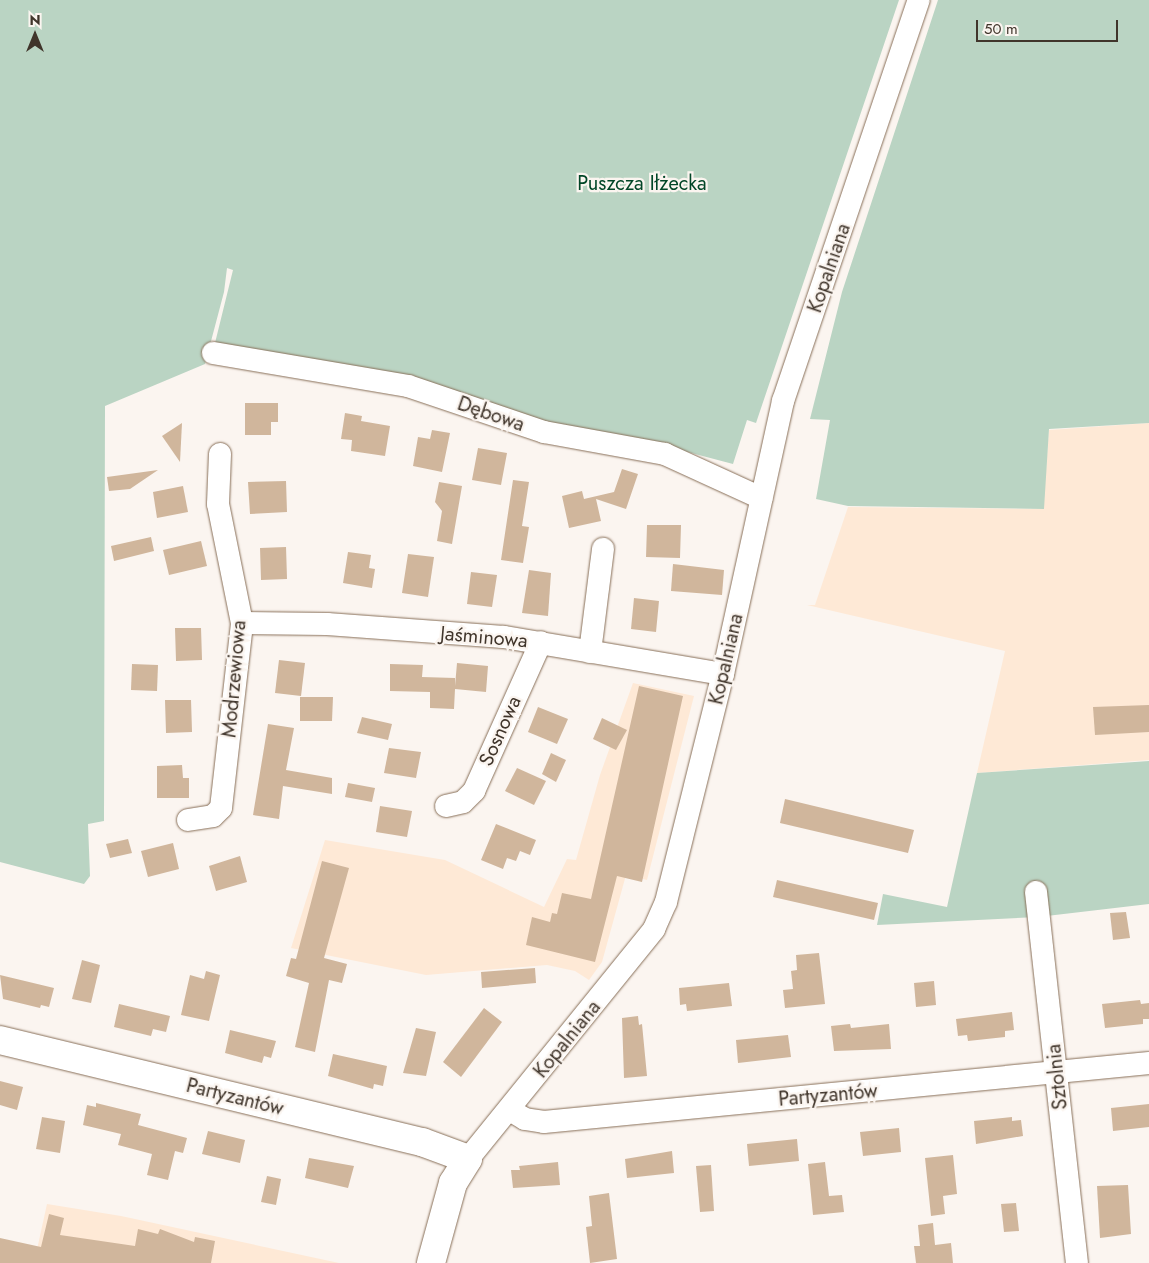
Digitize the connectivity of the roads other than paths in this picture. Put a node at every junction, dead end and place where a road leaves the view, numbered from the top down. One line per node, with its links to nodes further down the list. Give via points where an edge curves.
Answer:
1 (919, 0): 4 (street, Kopalniana, via 783,401)
2 (213, 353): 4 (street, Dębowa, via 408,386 544,432 665,454)
3 (220, 454): 6 (street, Modrzewiowa, via 218,504)
4 (761, 498): 9 (street, Kopalniana)
5 (603, 549): 8 (street)
6 (242, 624): 7 (street, Jaśminowa, via 327,624); 11 (street, Modrzewiowa, via 221,808 213,816)
7 (541, 642): 8 (street, Jaśminowa); 10 (street, Sosnowa, via 474,790 463,802)
8 (590, 652): 9 (street, Jaśminowa)
9 (723, 674): 16 (street, Kopalniana, via 672,881 657,924)
10 (446, 806)
11 (188, 820)
12 (1036, 892): 15 (street, Sztolnia)
13 (0, 1040): 17 (street, Partyzantów, via 422,1142)
14 (1149, 1063): 15 (street, Partyzantów)
15 (1057, 1073): 16 (street, Partyzantów, via 544,1122 525,1119); 19 (street, Sztolnia)
16 (510, 1110): 17 (street, Kopalniana)
17 (468, 1159): 18 (street, Kopalniana, via 453,1183)
18 (431, 1263)
19 (1077, 1263)

